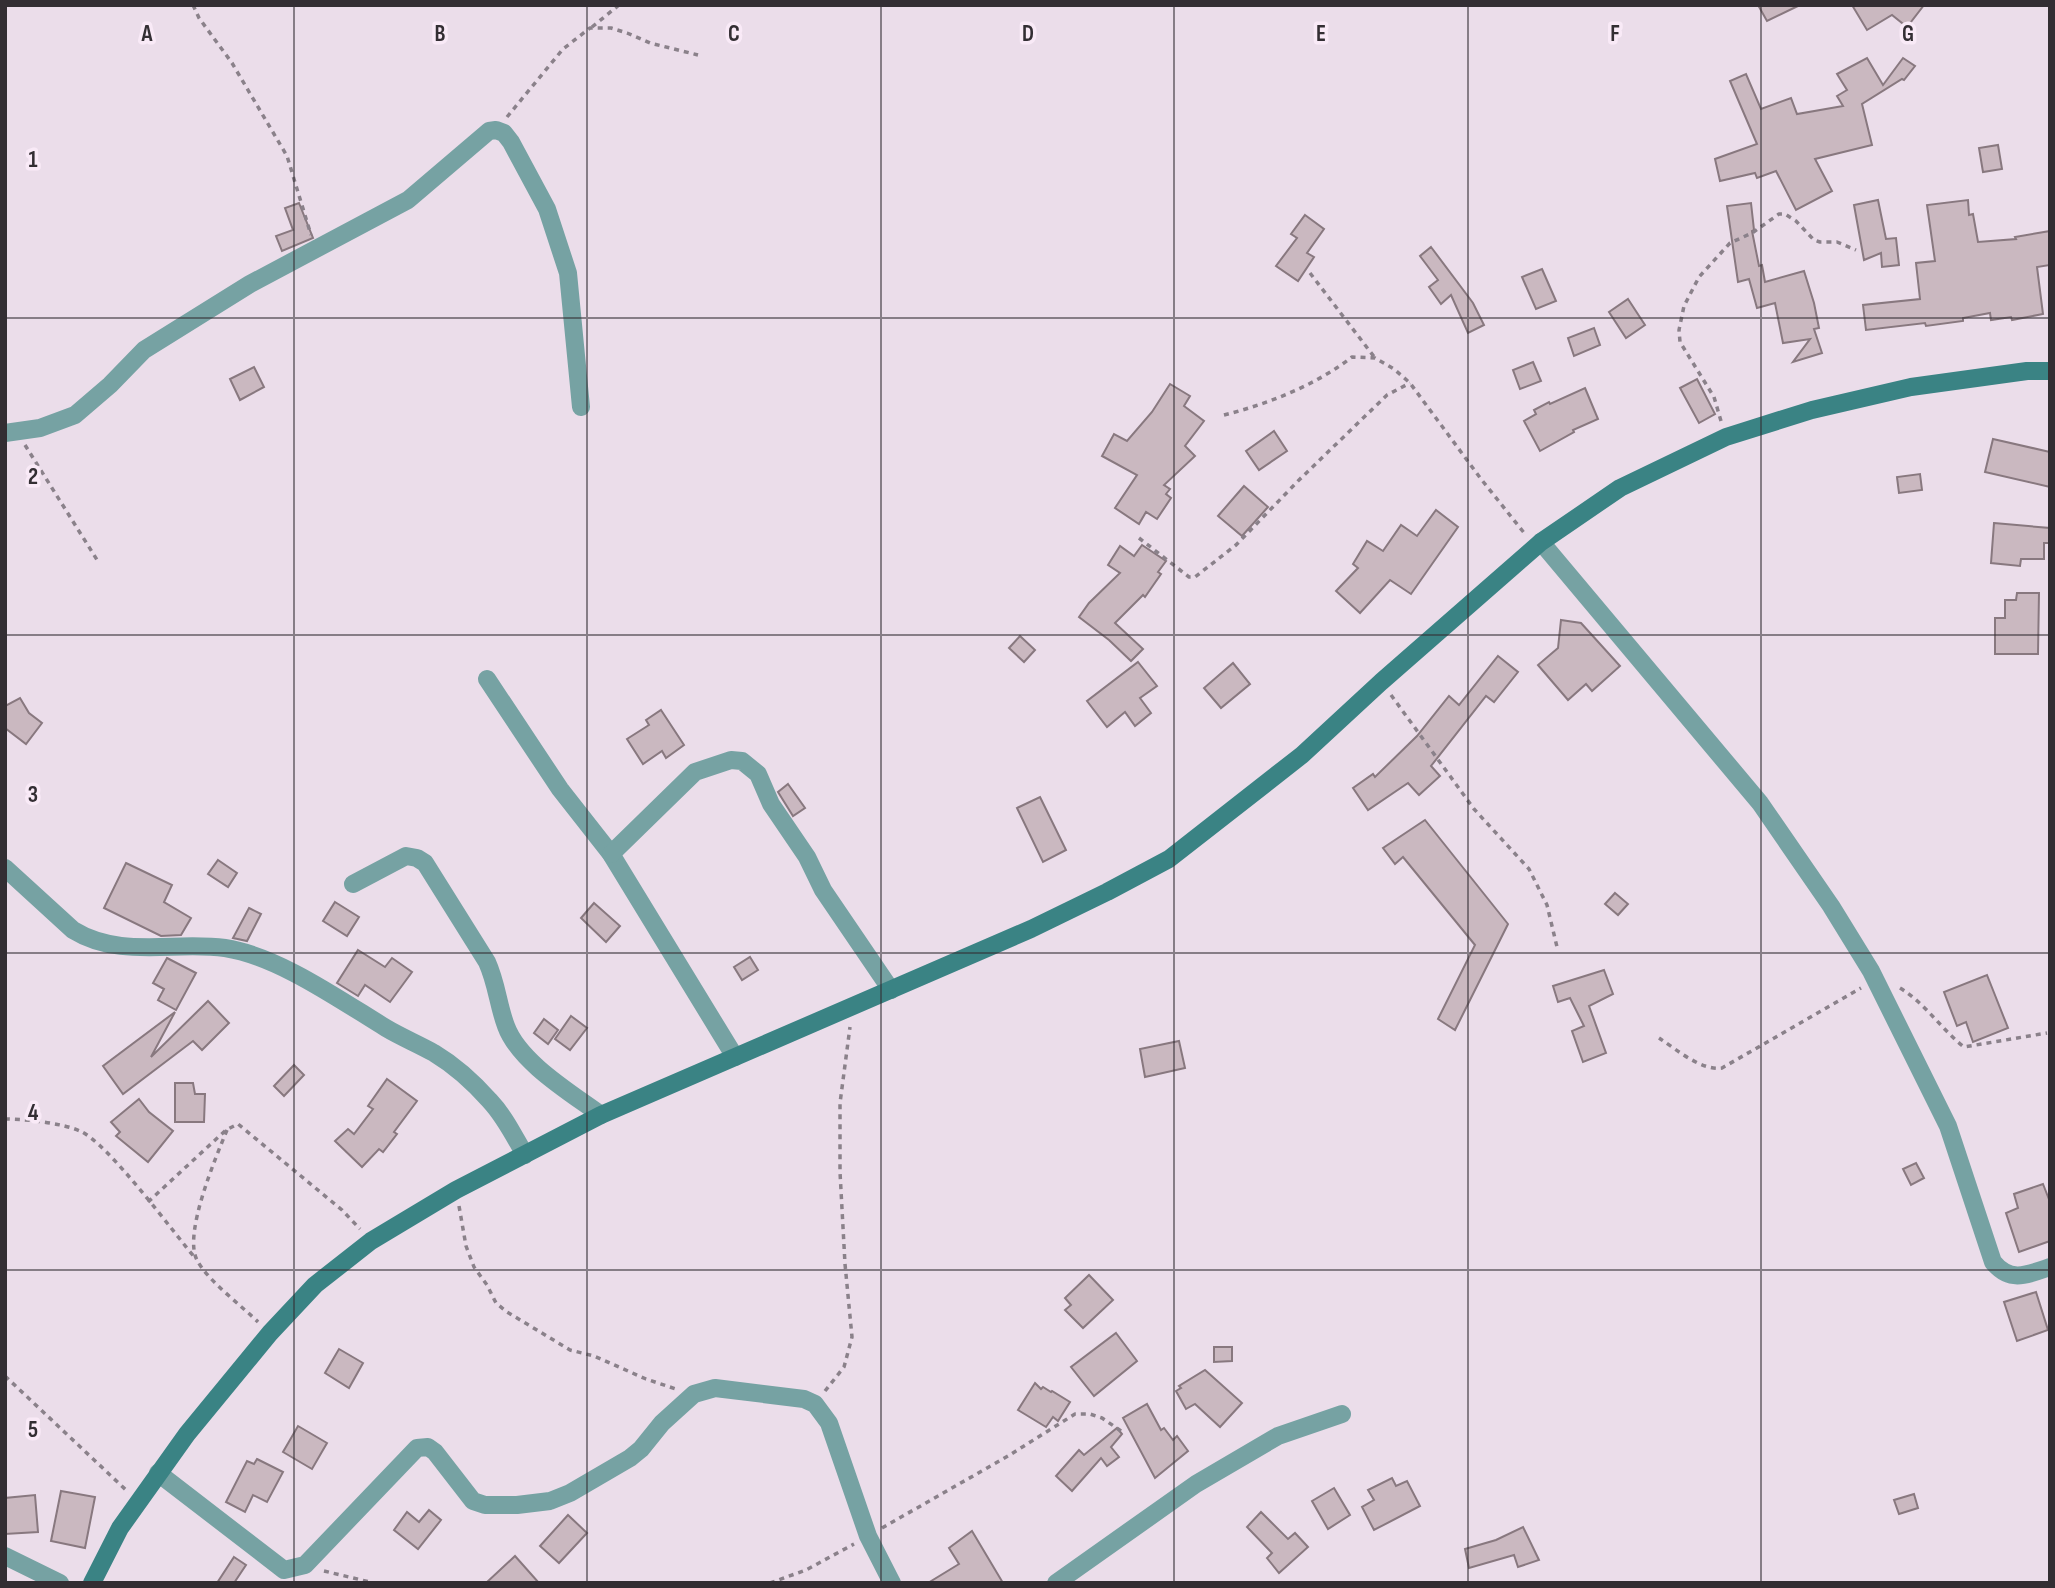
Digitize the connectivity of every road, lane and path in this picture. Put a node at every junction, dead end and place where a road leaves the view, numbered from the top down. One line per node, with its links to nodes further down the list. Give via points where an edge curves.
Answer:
1 (193, 5): 6 (path, via 287,156)
2 (619, 5): 3 (path)
3 (590, 28): 4 (path, via 611,28); 5 (path, via 563,49)
4 (698, 55)
5 (496, 130): 6 (street, via 480,137 408,200); 12 (street, via 511,142 547,209 568,273)
6 (315, 248): 14 (street, via 144,350 75,415)
7 (1856, 250): 15 (path, via 1814,240 1796,221 1779,214 1730,243 1699,277 1684,306 1681,342 1714,397)
8 (1310, 273): 9 (path)
9 (1375, 358): 11 (path); 13 (path, via 1352,357 1334,371 1253,408)
10 (2050, 371): 15 (main road, via 1911,387 1812,410)
11 (1410, 383): 16 (path, via 1387,395 1237,545 1195,577 1189,578); 17 (path, via 1481,479)
12 (581, 407)
13 (1224, 415)
14 (11, 433): 18 (path)
15 (1726, 437): 17 (main road, via 1620,488)
16 (1139, 538)
17 (1538, 544): 20 (main road); 25 (street, via 1760,803)
18 (99, 563)
19 (487, 679): 21 (street, via 560,789)
20 (1381, 682): 24 (path, via 1474,809 1529,869 1547,905); 26 (main road, via 1302,755 1169,859 1031,929)
21 (611, 854): 26 (street, via 695,772 742,761 758,774 822,890); 30 (street)
22 (5, 868): 34 (street, via 83,936 124,947 235,950 325,990 452,1066 496,1108)
23 (354, 884): 31 (street, via 406,856 425,863 487,962 514,1041 552,1079)
24 (1557, 947)
25 (1873, 976): 28 (path, via 1917,998 1964,1048); 29 (path, via 1722,1068 1701,1064); 39 (street, via 1948,1126 1993,1262 2012,1276)
26 (891, 990): 27 (main road)
27 (852, 1007): 30 (main road); 43 (path, via 840,1103 842,1212 852,1337 844,1367)
28 (2047, 1034)
29 (1659, 1038)
30 (735, 1057): 31 (main road)
31 (601, 1115): 34 (main road)
32 (5, 1118): 36 (path, via 88,1135)
33 (228, 1129): 36 (path); 37 (path, via 242,1126 342,1210); 38 (path, via 193,1235)
34 (525, 1155): 35 (main road)
35 (456, 1190): 37 (main road); 42 (path, via 466,1246 496,1303 570,1350)
36 (148, 1202): 38 (path)
37 (371, 1241): 40 (main road, via 315,1285)
38 (196, 1259): 40 (path)
39 (2050, 1267)
40 (270, 1333): 46 (main road)
41 (5, 1376): 47 (path)
42 (694, 1394): 43 (street, via 732,1389); 50 (street, via 630,1458 550,1501 485,1505 473,1500 435,1452 417,1448)
43 (814, 1404): 48 (street, via 829,1423)
44 (1342, 1415): 57 (street, via 1278,1436 1196,1483)
45 (1121, 1431): 48 (path, via 1102,1418 1075,1414)
46 (158, 1473): 47 (main road); 51 (street)
47 (138, 1500): 53 (main road)
48 (868, 1536): 55 (path, via 806,1570); 56 (street)
49 (5, 1556): 52 (street)
50 (305, 1565): 51 (street); 54 (path)
51 (288, 1576)
52 (60, 1583)
53 (92, 1583)
54 (373, 1583)
55 (770, 1583)
56 (892, 1583)
57 (1056, 1583)

